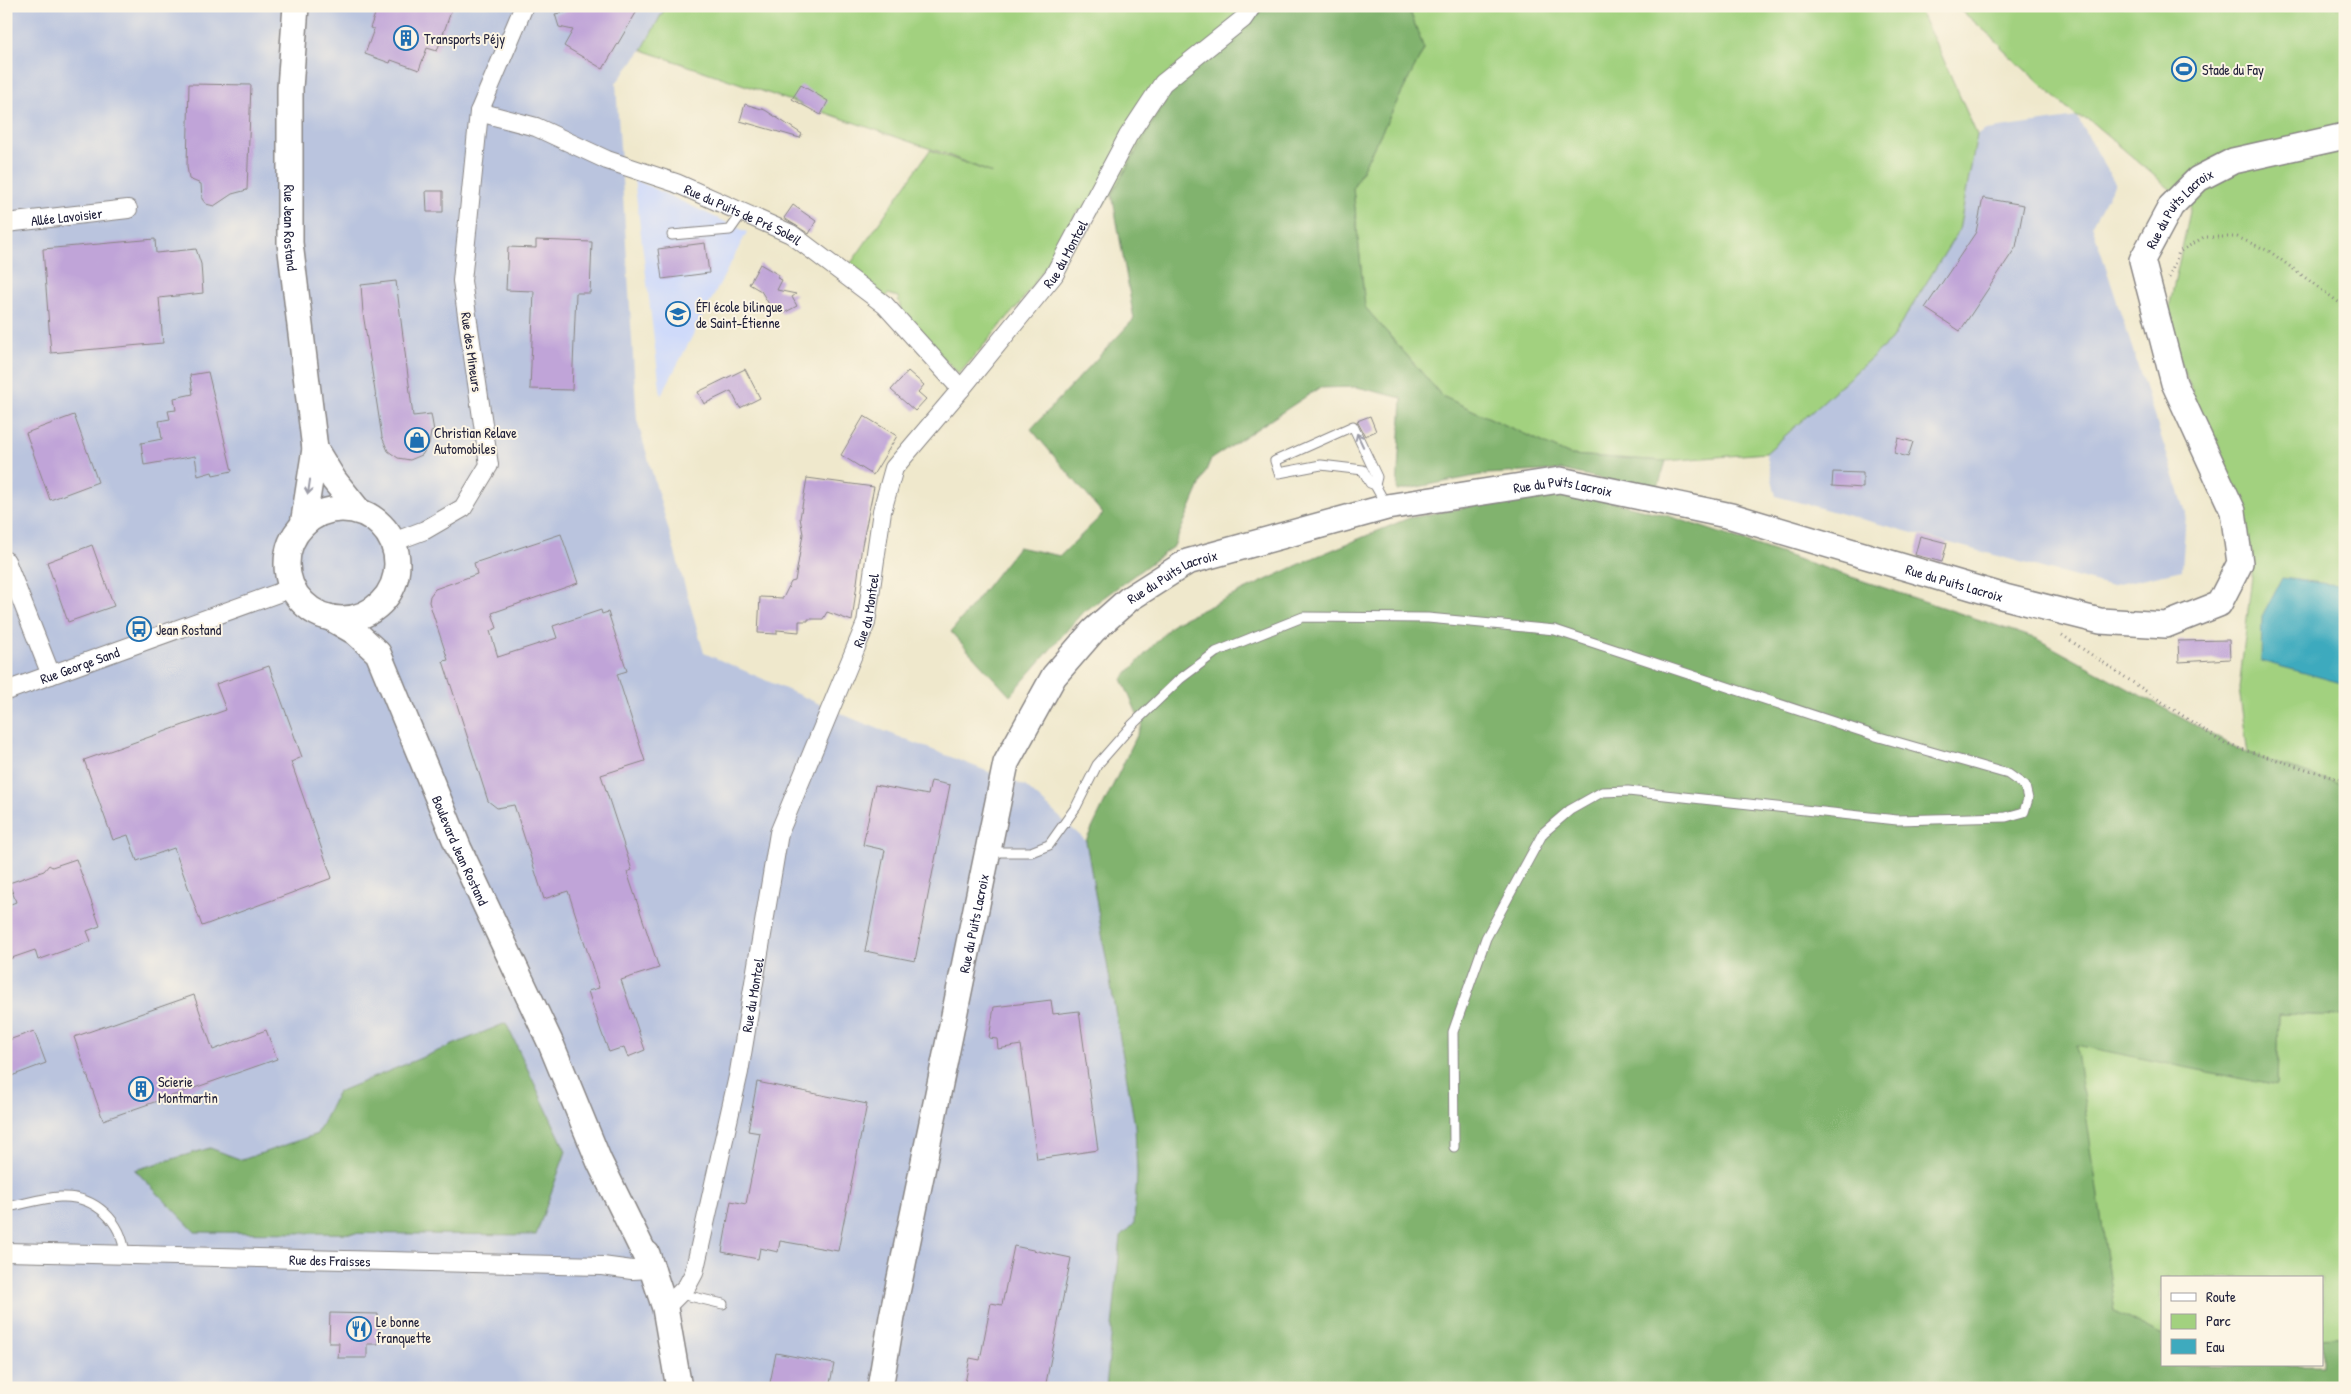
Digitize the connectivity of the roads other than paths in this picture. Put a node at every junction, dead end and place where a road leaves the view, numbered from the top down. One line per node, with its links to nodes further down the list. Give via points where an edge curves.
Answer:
1 (296, 6): 11 (street, Rue Jean Rostand, via 290,88 290,243)
2 (524, 6): 4 (street, Rue des Mineurs)
3 (1252, 6): 10 (street, Rue du Montcel, via 1243,20 1163,83 1128,136 1054,276)
4 (479, 112): 7 (street, Rue du Puits de Pré Soleil, via 536,127 607,160 676,183); 16 (street, Rue des Mineurs, via 462,281 489,465 463,508 425,530)
5 (2345, 136): 13 (street, Rue du Puits Lacroix, via 2233,161 2198,179 2171,206 2142,260 2174,383 2232,511 2240,563 2219,604 2166,625 2100,622 1731,516 1560,480)
6 (128, 209): 8 (street, Allée Lavoisier)
7 (742, 213): 9 (lane, via 730,230); 10 (street, Rue du Puits de Pré Soleil, via 791,234 885,305)
8 (6, 223)
9 (672, 236)
10 (962, 389): 30 (street, Rue du Montcel, via 894,468 882,511 866,623 779,833 739,1072 694,1273 688,1286)
11 (315, 449): 14 (street); 15 (street, one-way to 15)
12 (1375, 485): 12 (lane, one-way to 12, via 1377,477 1353,426 1275,461 1279,472 1321,465 1363,470 1370,483); 13 (lane)
13 (1387, 507): 24 (street, Rue du Puits Lacroix, via 1187,562 1129,599 1093,632 1054,676 1006,763)
14 (358, 510): 15 (street, via 328,510); 16 (street, via 372,517)
15 (302, 525): 18 (street, via 288,555 287,572)
16 (393, 542): 19 (street, via 397,557 396,574 391,589)
17 (6, 561): 22 (street)
18 (292, 588): 20 (street, via 301,601); 22 (street, Rue George Sand)
19 (381, 602): 20 (street, via 357,616); 21 (street)
20 (329, 617): 21 (street, via 355,632)
21 (378, 654): 29 (street, Boulevard Jean Rostand, via 459,849 551,1044 599,1161)
22 (51, 675): 23 (street, Rue George Sand)
23 (6, 691)
24 (988, 852): 25 (lane, via 1031,852 1049,845 1076,807 1097,765 1133,724 1180,679 1216,652 1303,617 1428,618 1554,630 1876,736 2008,774 2025,786 2028,799 2024,812 2006,817 1897,820 1628,790 1602,792 1570,810 1542,833 1486,938 1453,1032); 33 (street, Rue du Puits Lacroix)
25 (1454, 1147)
26 (6, 1206): 28 (lane, via 61,1197 86,1201 103,1211 116,1225)
27 (6, 1252): 28 (street, Rue des Fraisses)
28 (125, 1254): 29 (street, Rue des Fraisses)
29 (652, 1269): 30 (street, Boulevard Jean Rostand)
30 (673, 1301): 31 (lane); 32 (street, Boulevard Jean Rostand)
31 (723, 1304)
32 (679, 1388)
33 (880, 1388)

